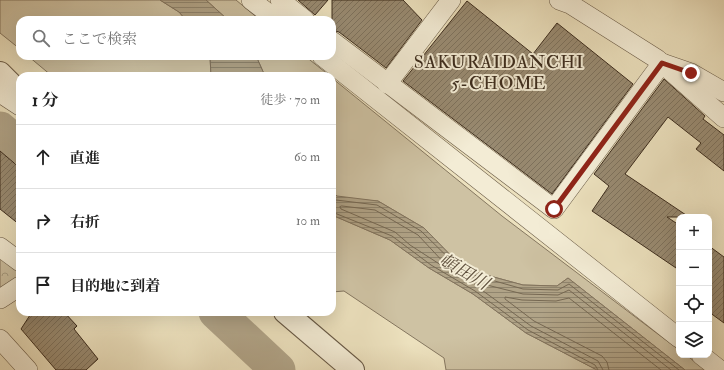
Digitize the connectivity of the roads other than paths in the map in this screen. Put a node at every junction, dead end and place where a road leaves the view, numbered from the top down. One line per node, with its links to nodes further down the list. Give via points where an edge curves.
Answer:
1 (251, 0): 5 (street)
2 (280, 0): 6 (street)
3 (451, 0): 11 (street)
4 (559, 0): 9 (street, via 570,4)
5 (272, 16)
6 (300, 16)
7 (336, 44): 11 (street)
8 (327, 60): 22 (street)
9 (662, 63): 11 (street, via 554,209); 13 (street, via 691,73); 16 (street)
10 (0, 73): 12 (street)
11 (387, 84)
12 (16, 89)
13 (724, 92)
14 (0, 93): 15 (street)
15 (16, 103)
16 (724, 118)
17 (0, 247): 18 (street)
18 (16, 259)
19 (16, 289): 20 (street)
20 (0, 299)
21 (290, 316): 26 (street)
22 (676, 336)
23 (0, 339): 25 (street)
24 (704, 358): 27 (street)
25 (28, 370)
26 (353, 370)
27 (720, 370)

